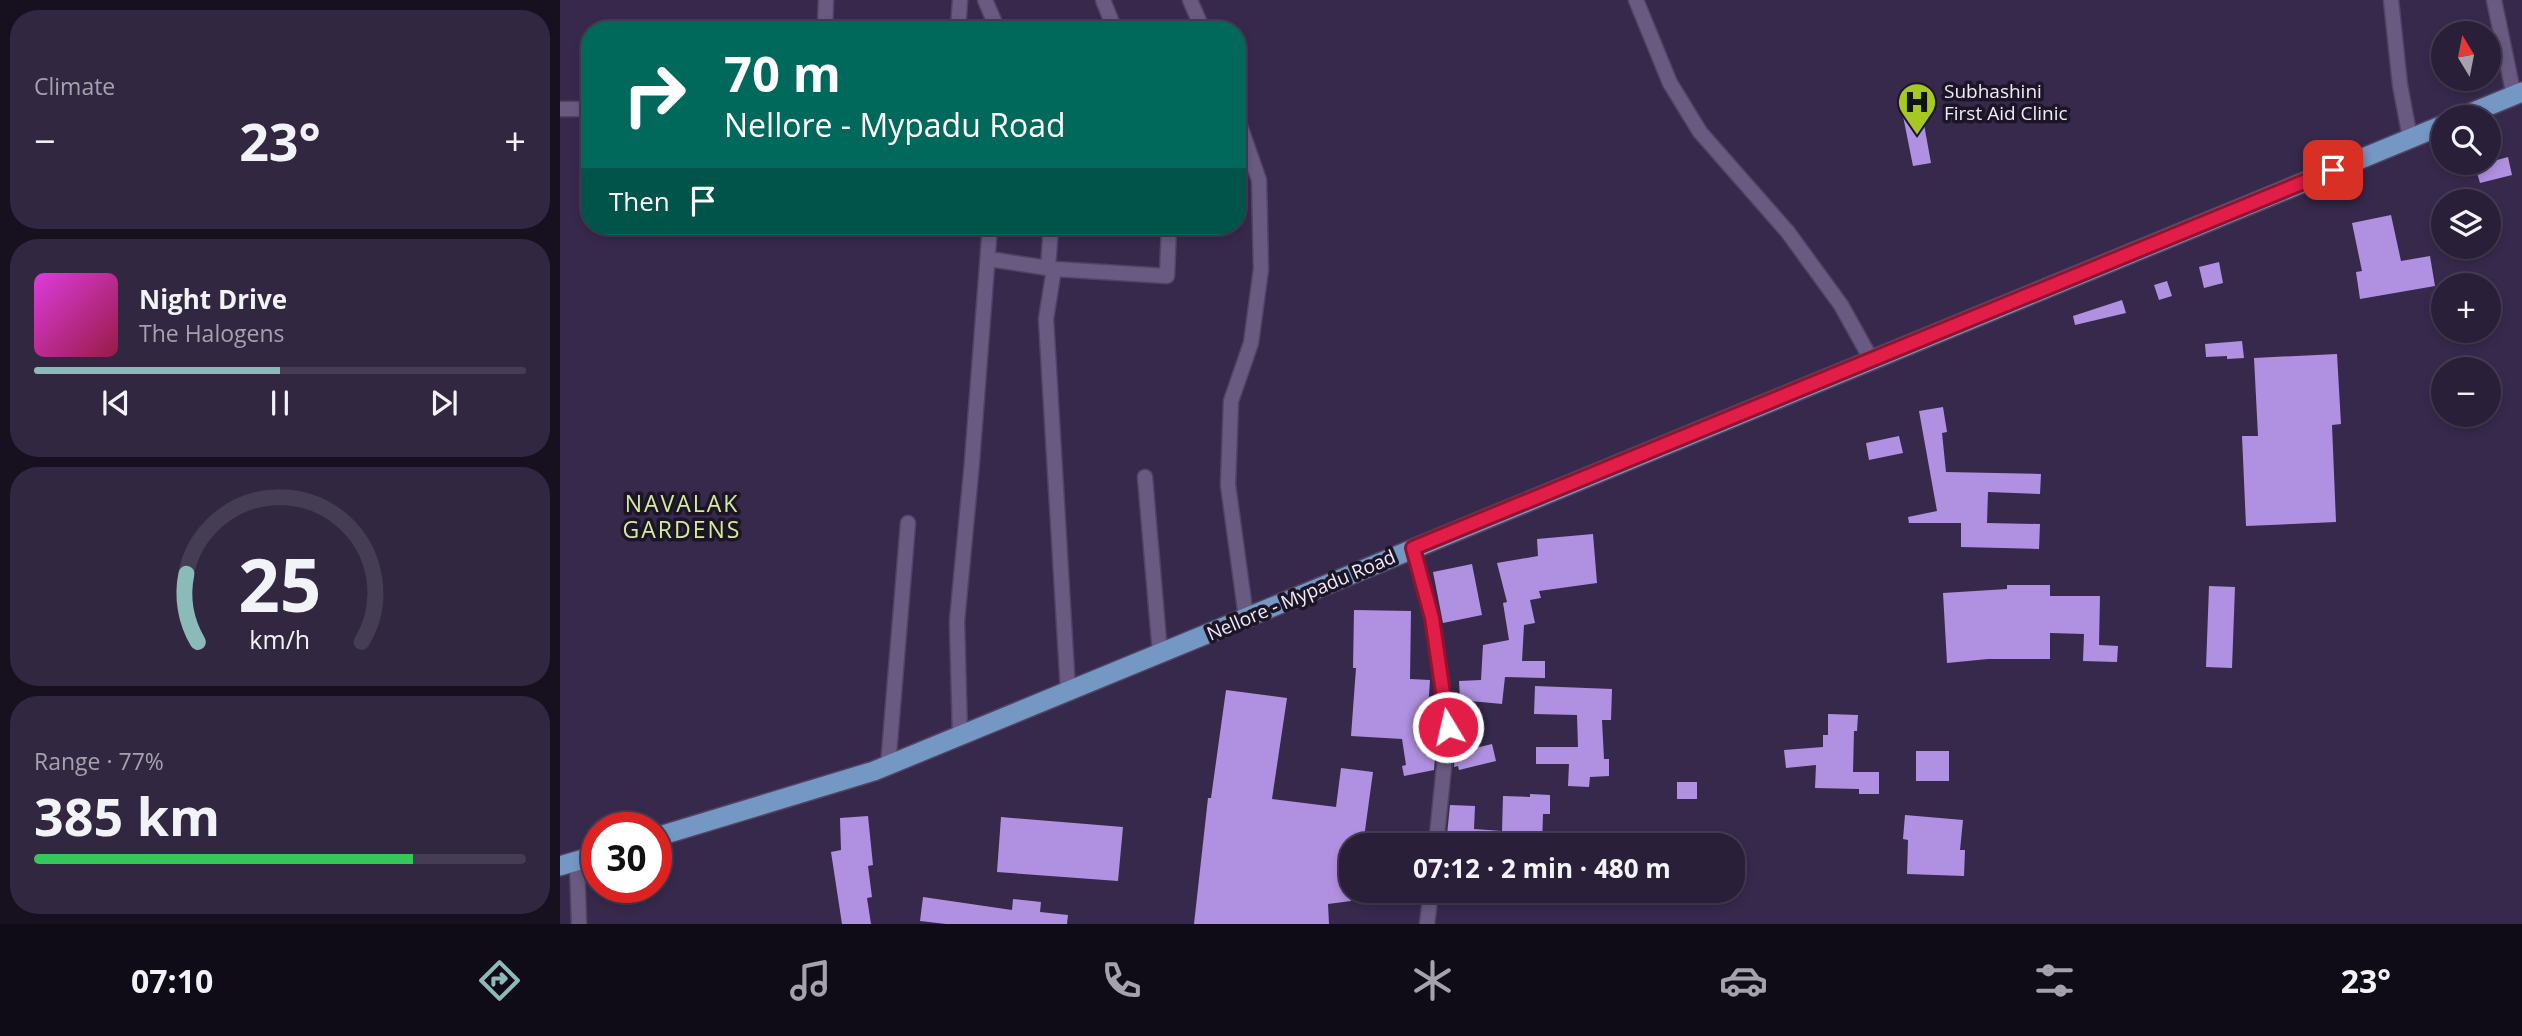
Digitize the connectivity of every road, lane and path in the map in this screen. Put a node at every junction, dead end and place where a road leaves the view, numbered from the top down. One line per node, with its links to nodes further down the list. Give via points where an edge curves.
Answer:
1 (826, 0): 9 (street)
2 (960, 0): 10 (street)
3 (985, 0): 11 (street)
4 (1103, 0): 12 (street)
5 (1190, 0): 13 (street)
6 (1636, 0): 26 (street, via 1670,83 1700,132 1787,231 1840,305)
7 (2391, 0): 19 (street)
8 (2494, 0): 14 (street)
9 (825, 21)
10 (959, 21)
11 (994, 21)
12 (1111, 21)
13 (1199, 21)
14 (2518, 94): 15 (main road)
15 (2491, 105)
16 (560, 109): 17 (street)
17 (581, 109)
18 (2431, 130): 19 (main road, Nellore - Mypadu Road)
19 (2410, 138): 26 (main road, Nellore - Mypadu Road)
20 (1246, 143): 30 (street, via 1259,180 1261,269 1251,343 1231,401 1228,485)
21 (990, 235): 24 (street)
22 (1051, 235): 25 (street)
23 (1169, 235): 25 (street, via 1167,276)
24 (989, 260): 25 (street); 33 (street, via 957,621)
25 (1051, 268): 32 (street, via 1046,319)
26 (1871, 359): 29 (main road, Nellore - Mypadu Road)
27 (1145, 477): 31 (street)
28 (908, 523): 34 (street)
29 (1413, 548): 30 (main road, Nellore - Mypadu Road); 36 (street, via 1432,618 1448,727)
30 (1246, 617): 31 (main road, Nellore - Mypadu Road)
31 (1160, 653): 32 (main road, Nellore - Mypadu Road)
32 (1068, 691): 33 (main road, Nellore - Mypadu Road)
33 (960, 736): 34 (main road, Nellore - Mypadu Road)
34 (888, 766): 35 (main road, Nellore - Mypadu Road)
35 (672, 832)
36 (1437, 833)
37 (569, 863): 39 (street)
38 (1430, 903): 40 (street)
39 (579, 924)
40 (1427, 924)

